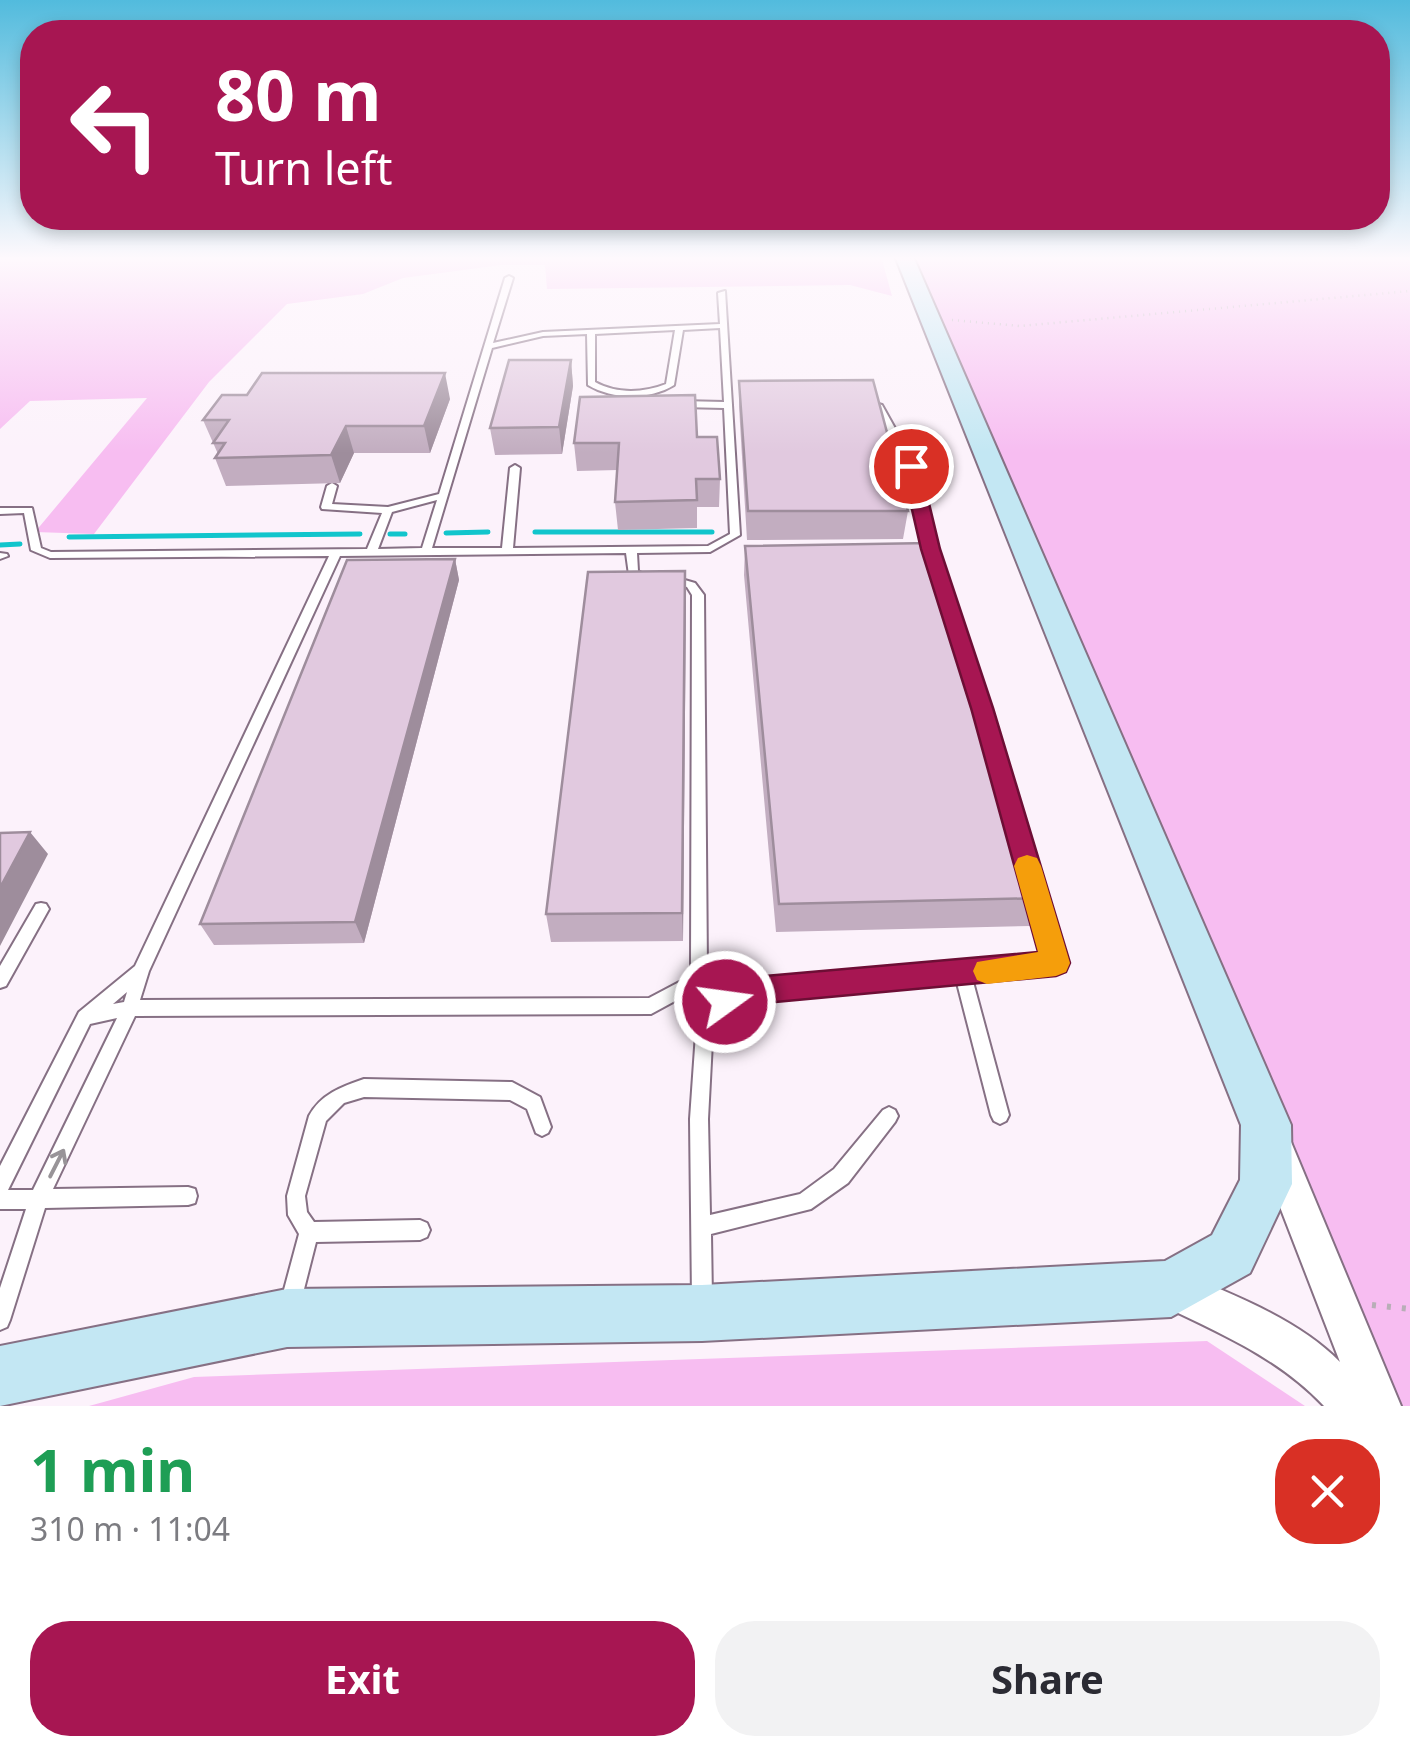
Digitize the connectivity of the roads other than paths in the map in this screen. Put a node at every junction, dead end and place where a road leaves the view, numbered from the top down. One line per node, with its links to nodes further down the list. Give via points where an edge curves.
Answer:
1 (497, 322): 7 (lane)
2 (724, 322): 4 (lane)
3 (929, 322): 35 (street)
4 (724, 326): 5 (lane); 11 (lane)
5 (679, 328): 6 (lane); 6 (lane, via 670,385 653,391 604,391 590,383)
6 (590, 332): 7 (lane, via 525,336)
7 (491, 346): 15 (lane)
8 (623, 403): 9 (lane)
9 (658, 404)
10 (676, 404): 11 (lane)
11 (728, 405): 18 (lane, via 734,535 710,549)
12 (878, 405): 20 (lane, via 911,466)
13 (515, 468): 21 (lane)
14 (332, 486): 17 (lane, via 326,507)
15 (442, 496): 17 (lane); 24 (lane)
16 (0, 510): 22 (lane, via 28,510 36,550 50,554)
17 (388, 510): 23 (lane)
18 (631, 549): 21 (lane); 31 (lane, via 633,573 691,584 698,594 699,970 691,984 651,1006)
19 (912, 549): 20 (lane)
20 (931, 549): 25 (lane)
21 (507, 550): 24 (lane)
22 (336, 552): 23 (lane); 28 (lane)
23 (372, 552): 24 (lane)
24 (426, 552)
25 (936, 566)
26 (1029, 872): 29 (lane, via 1056,963)
27 (40, 909): 30 (lane)
28 (141, 971): 31 (lane); 32 (lane)
29 (963, 974): 33 (lane); 41 (lane, via 754,991 725,1002 705,1020)
30 (0, 981)
31 (130, 1008): 32 (lane); 40 (lane, one-way to 31)
32 (84, 1017): 37 (lane)
33 (1000, 1115)
34 (889, 1116): 41 (lane, via 840,1176 804,1202)
35 (1266, 1124): 44 (street, via 1266,1184 1231,1254); 50 (street)
36 (542, 1128): 43 (lane, via 534,1103 512,1091 364,1088 339,1096 318,1116 296,1196)
37 (0, 1186)
38 (188, 1196): 40 (lane)
39 (0, 1200): 40 (lane)
40 (38, 1200): 47 (lane)
41 (701, 1227): 45 (lane)
42 (420, 1230): 43 (lane)
43 (308, 1232): 46 (lane)
44 (1171, 1289): 45 (street); 49 (street, via 1310,1361)
45 (702, 1312): 46 (street)
46 (287, 1318): 48 (street)
47 (0, 1320)
48 (0, 1376)
49 (1352, 1406)
50 (1378, 1406)

